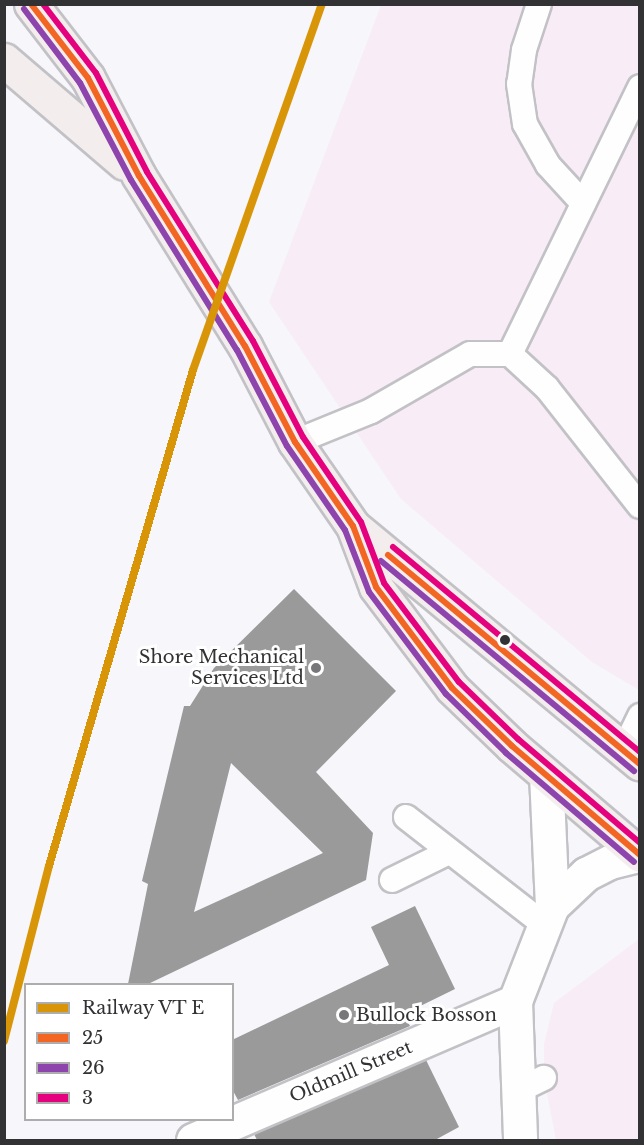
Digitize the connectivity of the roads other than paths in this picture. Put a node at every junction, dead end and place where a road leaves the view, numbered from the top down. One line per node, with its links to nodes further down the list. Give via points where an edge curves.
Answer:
1 (31, 4): 5 (highway, via 88,78)
2 (540, 4): 6 (lane, via 524,50 519,84 525,124 548,165)
3 (4, 60): 5 (highway)
4 (639, 87): 6 (lane)
5 (139, 176): 8 (highway, via 245,346)
6 (583, 203): 7 (lane)
7 (510, 354): 8 (lane, via 470,354 371,411); 9 (lane, via 548,388)
8 (295, 442): 10 (highway)
9 (639, 506)
10 (353, 526): 12 (highway); 13 (highway, via 376,587 452,688)
11 (639, 716): 12 (lane)
12 (631, 757)
13 (546, 776): 16 (highway); 18 (street)
14 (406, 817): 15 (lane)
15 (449, 852): 17 (lane); 18 (lane)
16 (639, 855): 18 (street, via 610,862 586,874)
17 (392, 880)
18 (549, 916): 19 (street)
19 (515, 1000): 20 (street, Oldmill Street); 21 (street, via 530,1084)
20 (192, 1140)
21 (520, 1140)

